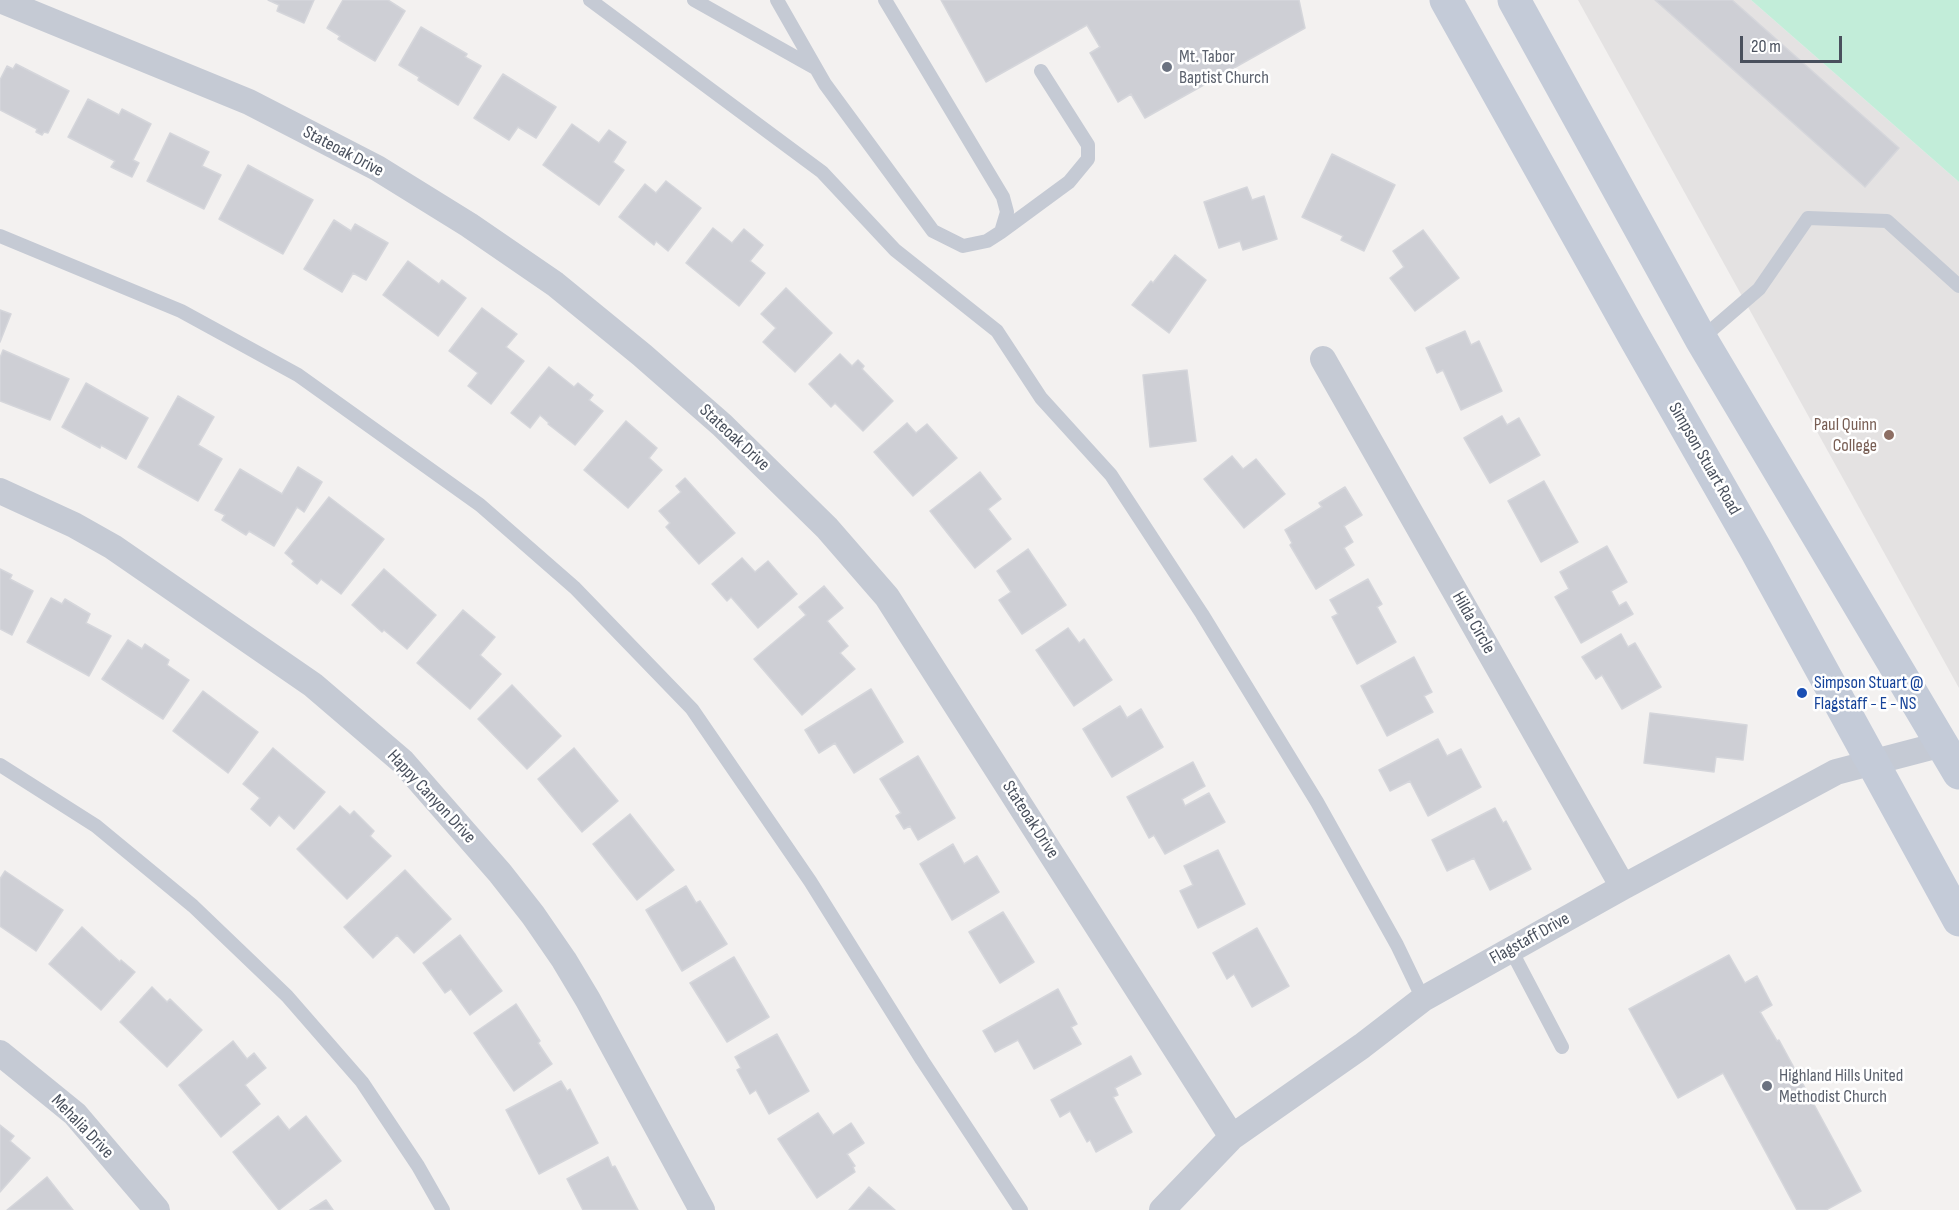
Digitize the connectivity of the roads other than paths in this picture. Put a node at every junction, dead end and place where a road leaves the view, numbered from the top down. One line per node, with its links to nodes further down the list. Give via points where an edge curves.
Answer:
1 (0, 0): 26 (street, Stateoak Drive, via 249,102 377,168 555,284 722,425 827,528 887,597)
2 (590, 0): 23 (lane, via 822,172 895,250 997,331 1041,398 1111,475 1202,614 1317,802)
3 (694, 0): 8 (lane)
4 (777, 0): 8 (lane)
5 (885, 0): 10 (lane, via 1003,196 1007,212)
6 (1446, 0): 17 (main road, Simpson Stuart Road)
7 (1514, 0): 13 (main road)
8 (817, 69): 10 (lane, via 933,231 963,246 987,242)
9 (1041, 71): 10 (lane, via 1088,145 1088,159 1069,182)
10 (1001, 232)
11 (0, 236): 30 (lane, via 181,311 298,375 480,505 575,588 692,709 810,881)
12 (1959, 286): 13 (lane, via 1887,221 1808,218 1759,289)
13 (1701, 339): 16 (main road)
14 (1323, 359): 20 (street, Hilda Circle)
15 (0, 491): 29 (street, Happy Canyon Drive, via 113,547 312,685 403,762 500,873 564,960)
16 (1951, 741): 17 (street, Flagstaff Drive); 19 (main road)
17 (1873, 761): 20 (street, Flagstaff Drive, via 1836,772); 21 (main road, Simpson Stuart Road)
18 (0, 765): 28 (lane, via 96,826 193,906 287,996 362,1082)
19 (1959, 773)
20 (1623, 887): 22 (street, Flagstaff Drive)
21 (1959, 920)
22 (1511, 950): 23 (street, Flagstaff Drive); 24 (lane)
23 (1423, 999): 26 (street, Flagstaff Drive)
24 (1562, 1047)
25 (0, 1053): 27 (street, Mehalia Drive, via 75,1114)
26 (1232, 1137): 31 (street, Flagstaff Drive)
27 (157, 1210)
28 (443, 1210)
29 (702, 1210)
30 (1021, 1210)
31 (1162, 1210)

